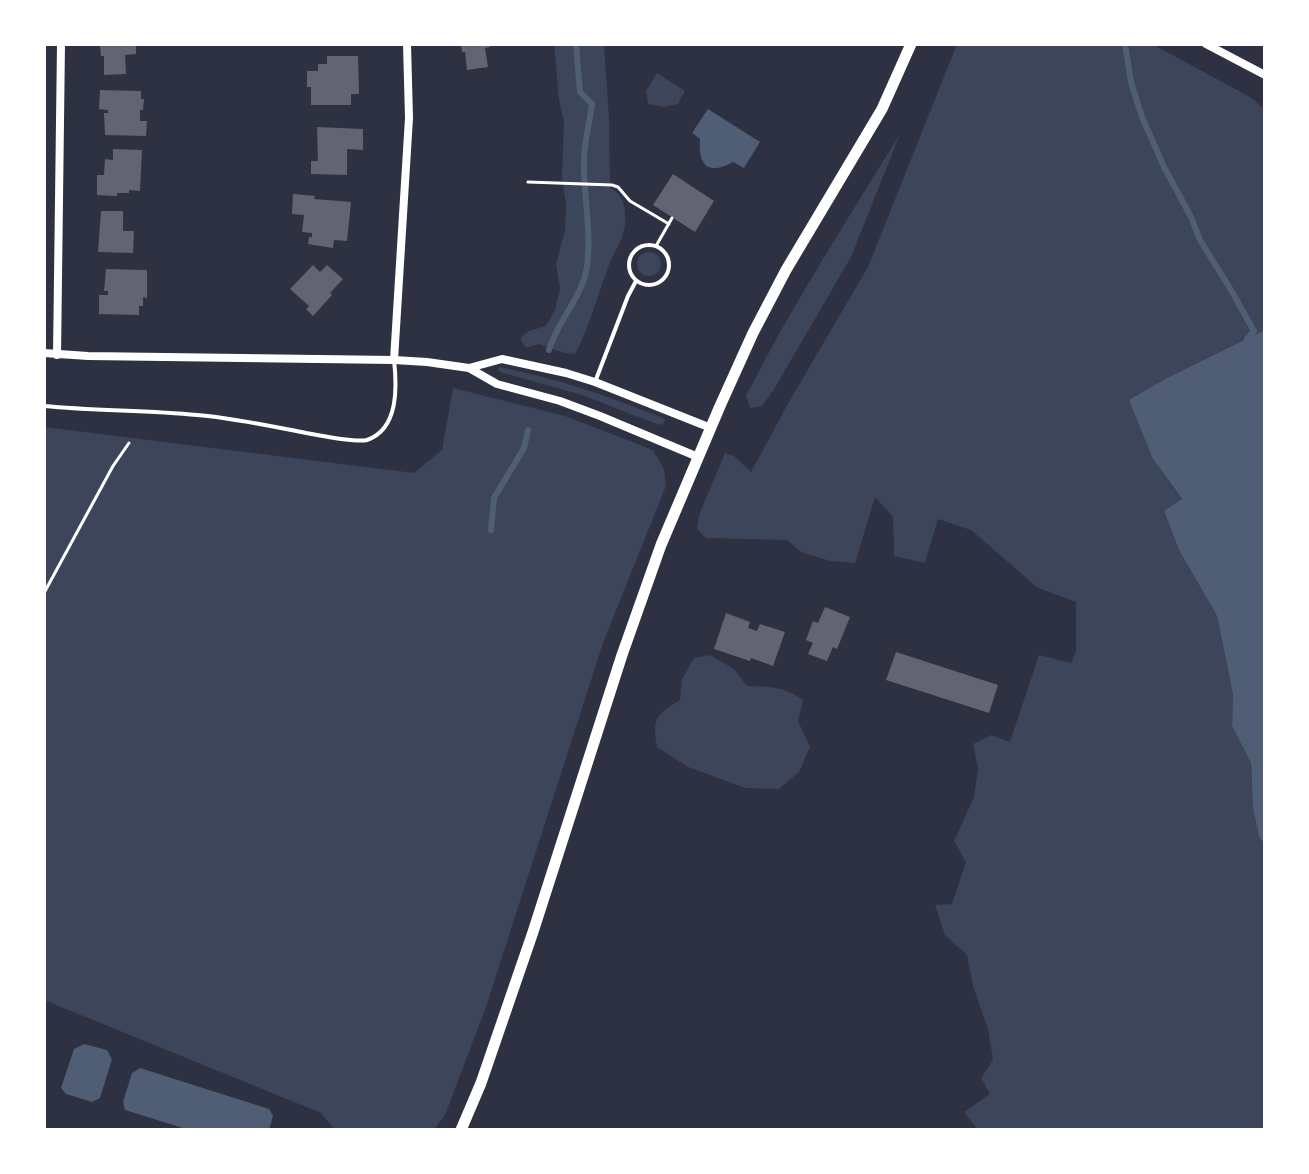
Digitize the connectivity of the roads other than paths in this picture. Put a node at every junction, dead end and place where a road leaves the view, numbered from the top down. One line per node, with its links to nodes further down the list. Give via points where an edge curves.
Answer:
1 (61, 44): 8 (street)
2 (407, 44): 9 (street, via 409,118)
3 (911, 44): 13 (main road, via 882,109 753,333)
4 (1206, 44): 5 (street)
5 (1265, 75)
6 (636, 280): 6 (lane, via 630,271 636,250 662,249 669,261 664,280 652,285); 11 (lane)
7 (44, 353): 8 (street)
8 (57, 355): 9 (street)
9 (394, 360): 10 (street); 12 (lane, via 397,389 388,423 365,440 199,415)
10 (469, 368): 11 (street, via 502,359); 14 (street, via 497,384 600,416)
11 (595, 382): 13 (street)
12 (44, 406)
13 (711, 428): 14 (main road)
14 (698, 457): 15 (main road, via 640,602 533,932)
15 (461, 1130)

